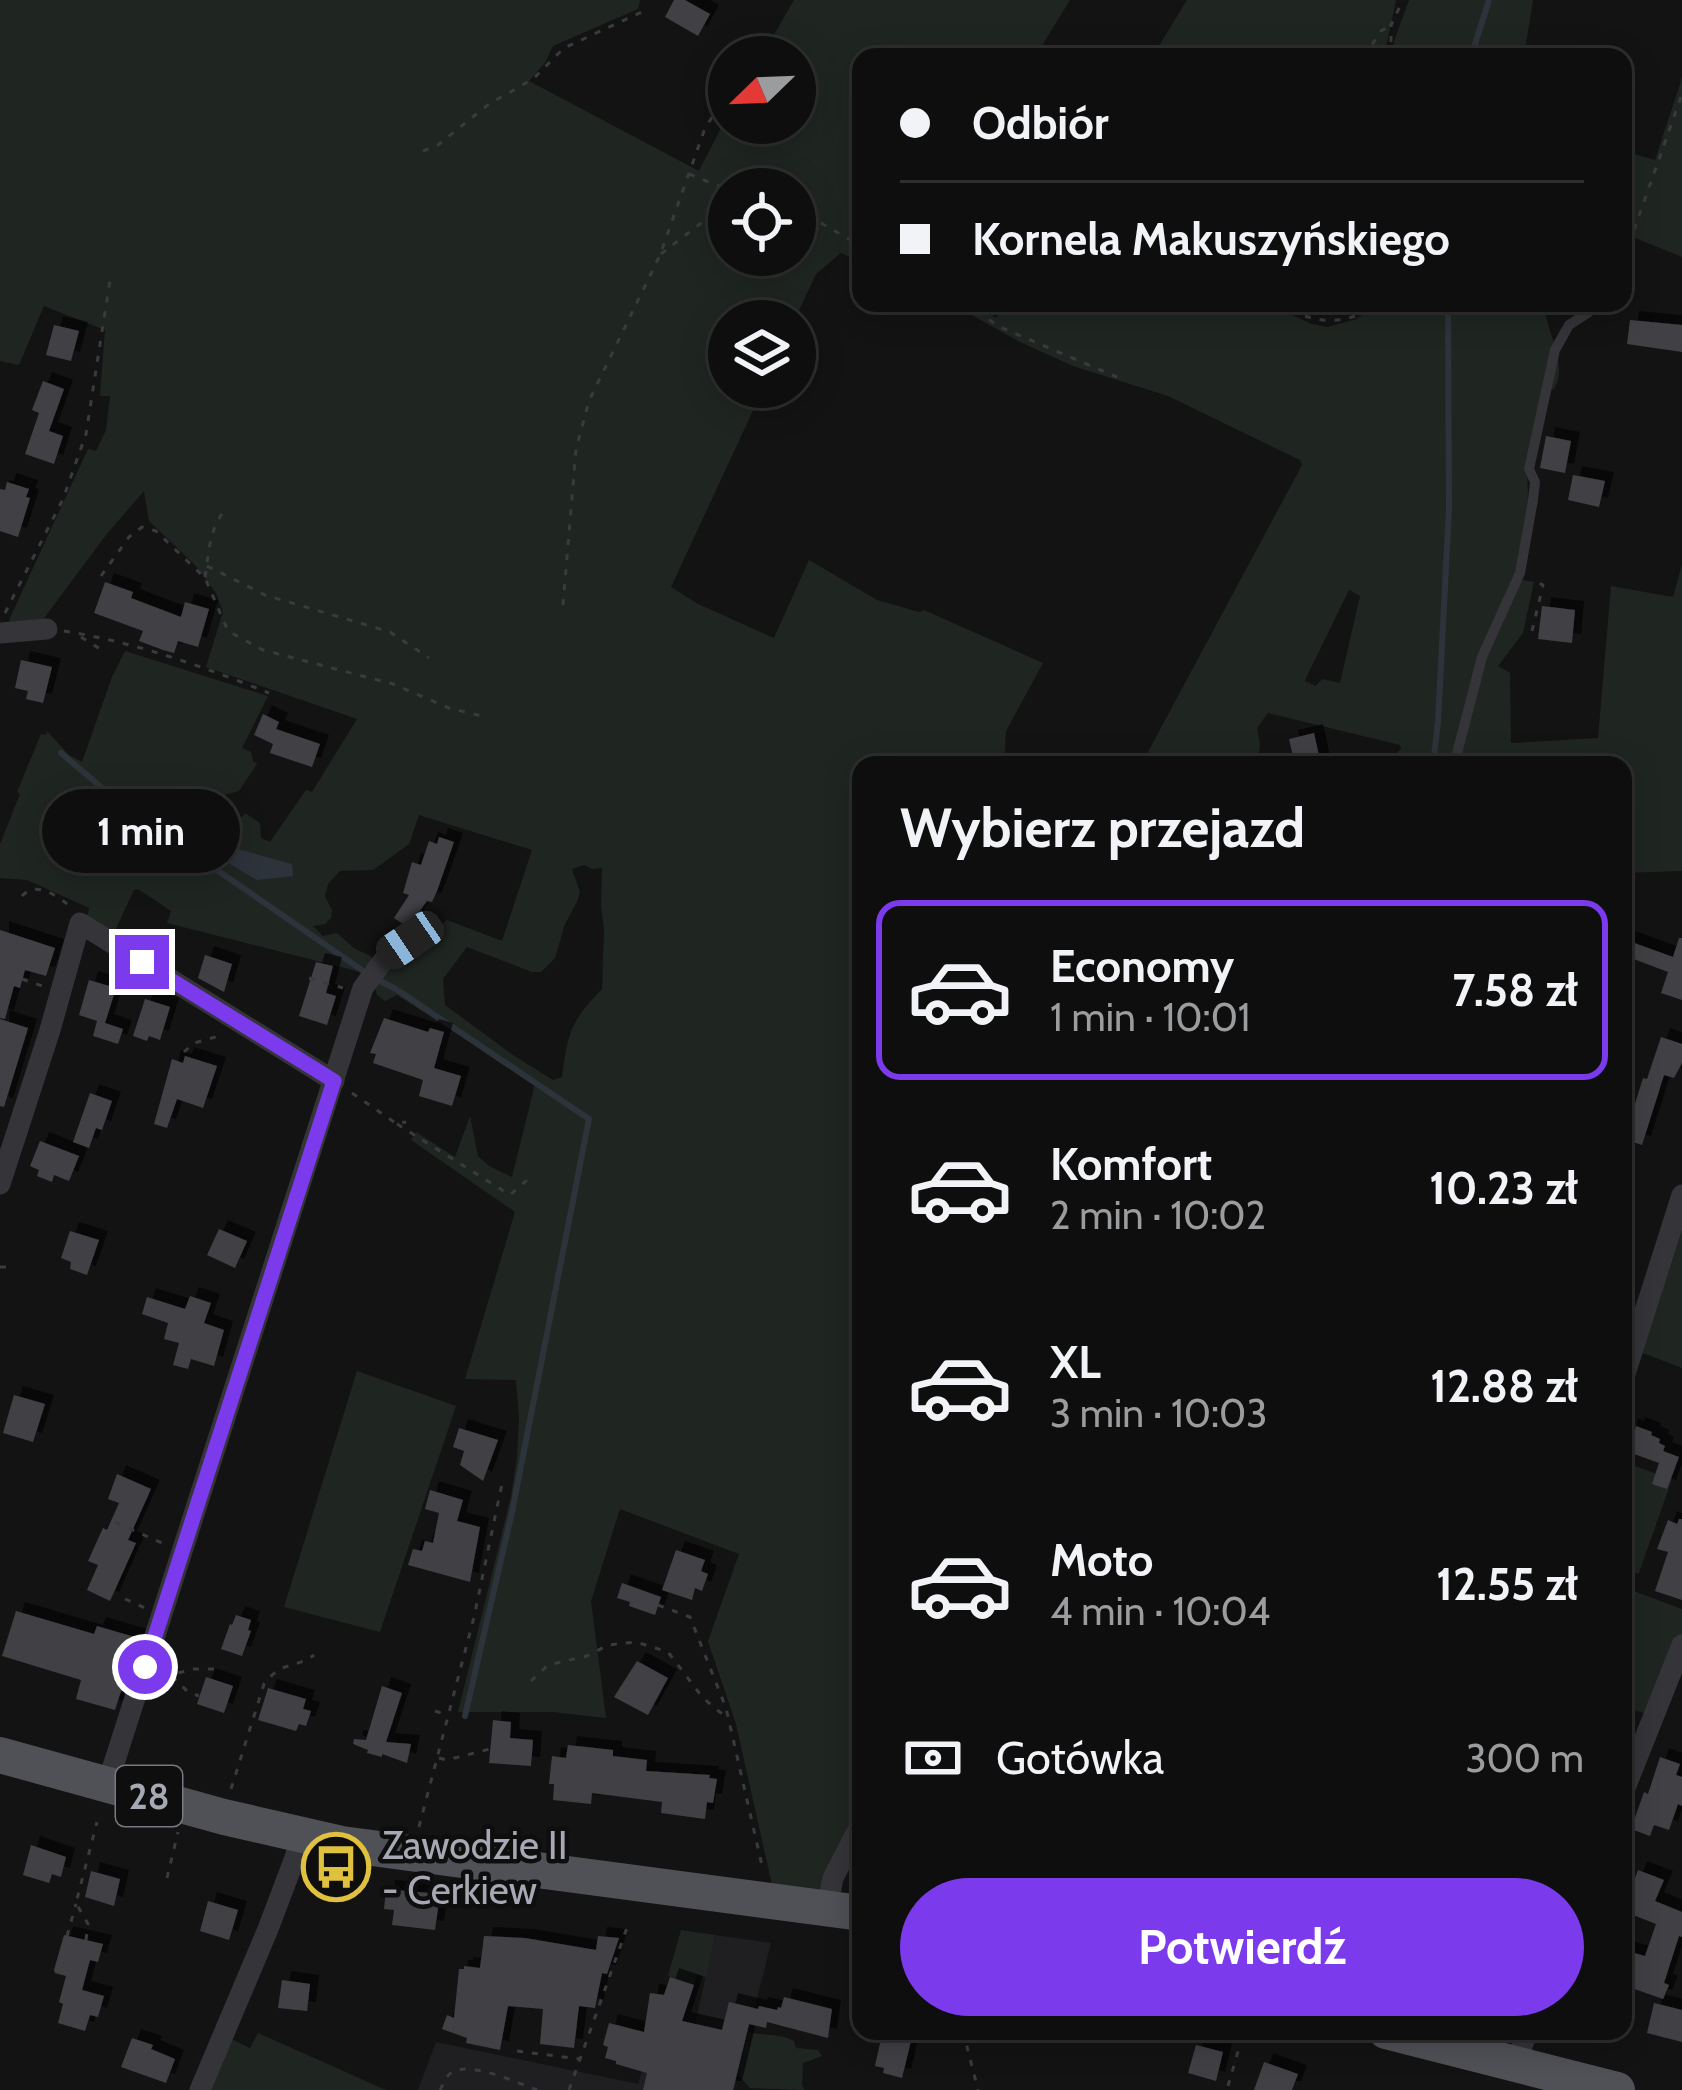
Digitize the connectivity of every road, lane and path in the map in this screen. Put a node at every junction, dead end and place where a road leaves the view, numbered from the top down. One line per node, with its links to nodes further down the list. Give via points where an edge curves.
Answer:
1 (1403, 0): 3 (path)
2 (646, 10): 8 (path, via 564,48 533,80)
3 (1391, 25): 4 (path); 5 (path)
4 (1370, 48)
5 (1391, 48)
6 (1682, 94): 13 (path)
7 (708, 123): 9 (path)
8 (423, 151)
9 (688, 173): 10 (path); 15 (path)
10 (708, 181)
11 (708, 218): 15 (path)
12 (816, 220): 14 (path)
13 (1634, 230)
14 (852, 241)
15 (660, 255): 27 (path, via 589,401)
16 (111, 274): 28 (path, via 81,450)
17 (978, 312): 21 (path)
18 (1294, 312): 19 (path, via 1341,322)
19 (1357, 312)
20 (1589, 312): 24 (lane, via 1569,325 1555,350 1529,469 1535,482)
21 (1117, 377)
22 (225, 510): 23 (path)
23 (207, 566): 26 (path); 34 (path, via 265,595 390,632)
24 (1520, 573): 30 (path, via 1543,585); 37 (lane, via 1482,657)
25 (101, 576): 26 (path, via 142,527)
26 (205, 578): 36 (path, via 228,631 262,650)
27 (562, 605)
28 (0, 622)
29 (47, 629): 31 (street); 32 (path)
30 (1532, 631)
31 (0, 633)
32 (75, 633): 33 (path); 35 (path)
33 (105, 652)
34 (429, 658)
35 (269, 693)
36 (482, 716)
37 (1456, 756)
38 (22, 896): 39 (path, via 34,888 52,894)
39 (80, 923): 43 (street); 47 (street)
40 (410, 940): 42 (street, via 386,957)
41 (310, 978): 42 (path)
42 (361, 995): 43 (street)
43 (334, 1081): 45 (path); 52 (street)
44 (406, 1122): 45 (path)
45 (397, 1124): 46 (path, via 510,1196)
46 (527, 1180)
47 (0, 1184)
48 (1682, 1196): 49 (street)
49 (1632, 1352)
50 (502, 1479): 55 (path)
51 (115, 1522): 52 (path)
52 (182, 1551): 60 (street)
53 (471, 1597): 55 (path)
54 (125, 1599): 57 (path)
55 (478, 1599): 66 (path)
56 (658, 1605): 67 (path, via 690,1617)
57 (149, 1610)
58 (1682, 1645): 71 (street)
59 (314, 1655): 73 (path, via 275,1670 264,1684)
60 (145, 1667): 62 (path); 72 (street)
61 (215, 1669): 62 (path)
62 (171, 1675): 64 (path)
63 (532, 1681): 67 (path, via 548,1666 636,1642 668,1652)
64 (200, 1696)
65 (435, 1712): 66 (path)
66 (448, 1715): 70 (path)
67 (728, 1719): 79 (path)
68 (490, 1748): 70 (path)
69 (0, 1755): 72 (main road, 28)
70 (437, 1758): 78 (path)
71 (1632, 1770)
72 (107, 1785): 76 (main road, 28)
73 (231, 1789)
74 (97, 1822): 81 (path)
75 (180, 1824): 80 (path)
76 (299, 1835): 78 (main road, 28); 94 (street)
77 (852, 1840): 82 (street, via 832,1878)
78 (417, 1841): 82 (main road, 28)
79 (764, 1875)
80 (167, 1878)
81 (76, 1903): 84 (path); 85 (path, via 88,1924)
82 (844, 1911)
83 (629, 1922): 91 (path)
84 (68, 1936)
85 (86, 1940)
86 (965, 2040): 98 (path)
87 (1241, 2040): 93 (path)
88 (1463, 2040): 89 (main road)
89 (1522, 2047): 92 (main road)
90 (517, 2051): 91 (path)
91 (582, 2060): 97 (path)
92 (1571, 2085): 99 (main road)
93 (1228, 2086)
94 (200, 2090)
95 (440, 2090): 96 (path, via 454,2070 470,2068)
96 (537, 2090)
97 (569, 2090)
98 (978, 2090)
99 (1617, 2090)

